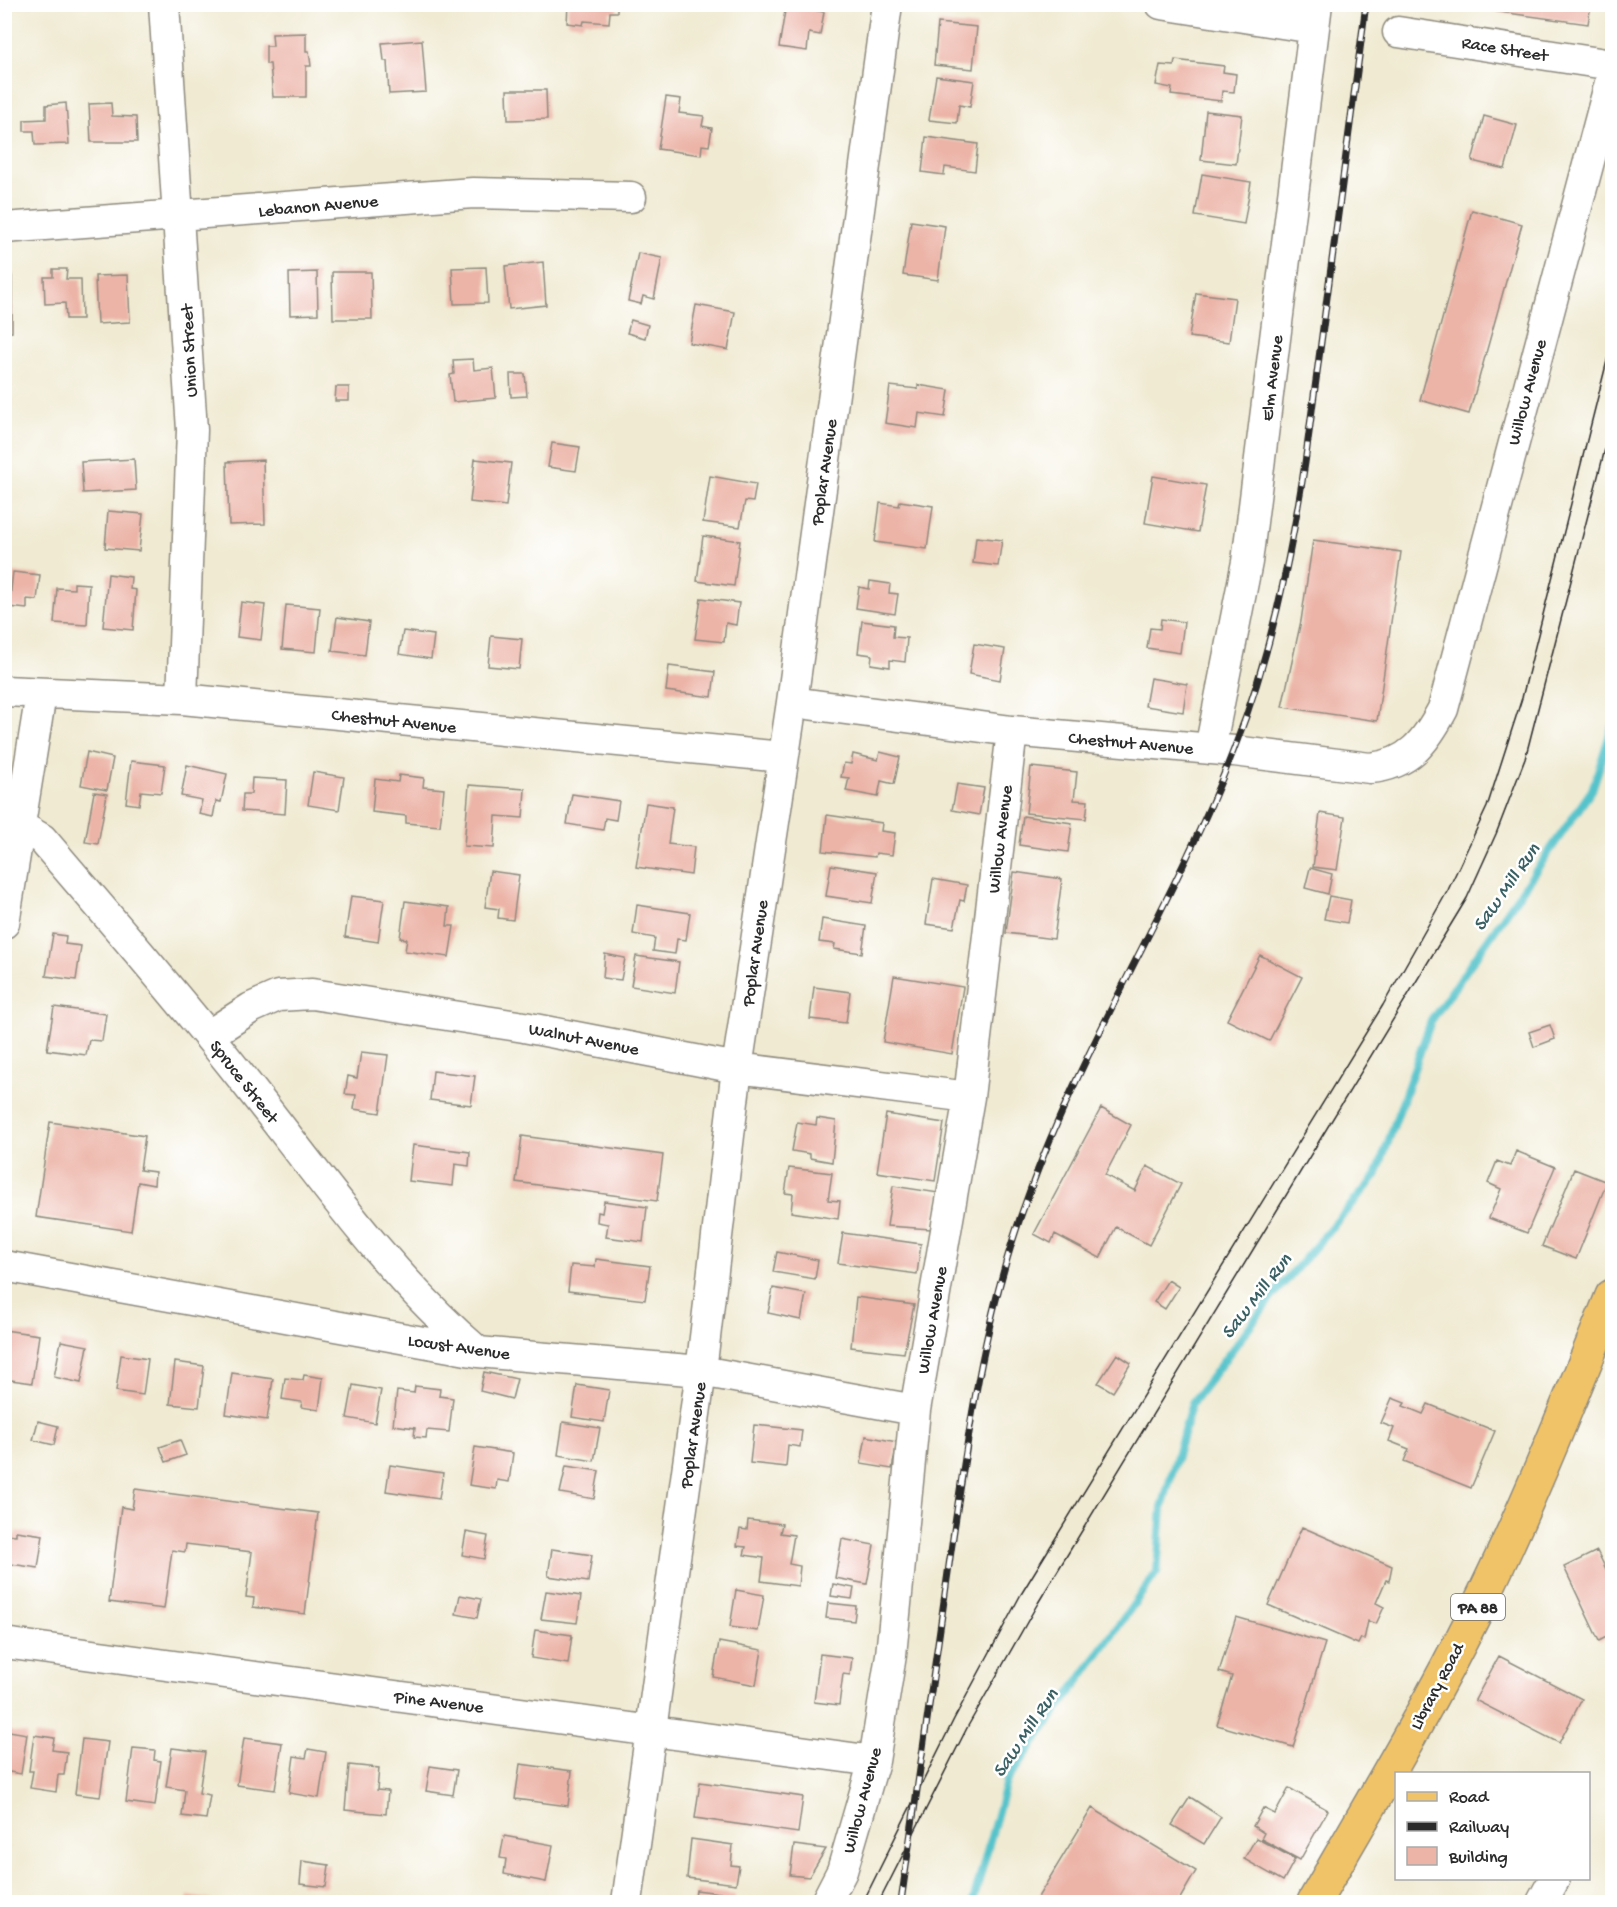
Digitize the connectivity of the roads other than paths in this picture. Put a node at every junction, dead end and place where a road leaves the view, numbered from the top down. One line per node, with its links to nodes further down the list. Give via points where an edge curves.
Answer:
1 (165, 4): 9 (street, Union Street)
2 (887, 4): 14 (street, Poplar Avenue)
3 (1161, 4): 4 (street)
4 (1315, 16): 17 (street, Elm Avenue, via 1247,562)
5 (1398, 32): 6 (street, Race Street)
6 (1612, 65)
7 (1612, 75): 15 (street, Willow Avenue)
8 (632, 197): 9 (street, Lebanon Avenue, via 473,193)
9 (179, 216): 10 (street, Lebanon Avenue); 13 (street, Union Street, via 192,430)
10 (4, 228)
11 (4, 691): 12 (street, Chestnut Avenue)
12 (41, 693): 13 (street, Chestnut Avenue); 19 (street)
13 (182, 699): 18 (street, Chestnut Avenue)
14 (792, 702): 16 (street, Chestnut Avenue); 18 (street, Poplar Avenue)
15 (1443, 709): 17 (street, Chestnut Avenue, via 1428,736 1407,758 1386,767)
16 (1012, 731): 17 (street, Chestnut Avenue); 23 (street, Willow Avenue)
17 (1210, 749)
18 (783, 756): 22 (street, Poplar Avenue)
19 (12, 824): 20 (street); 21 (street, Spruce Street, via 42,839)
20 (4, 923)
21 (208, 1035): 22 (street, Walnut Avenue, via 278,996 312,994 524,1026); 26 (street, Spruce Street, via 364,1234 440,1319)
22 (737, 1068): 23 (street, Walnut Avenue); 27 (street, Poplar Avenue)
23 (969, 1097): 28 (street, Willow Avenue)
24 (4, 1266): 26 (street, Locust Avenue)
25 (1612, 1296): 35 (main road, Library Road / PA 88, via 1479,1605 1436,1689)
26 (478, 1352): 27 (street, Locust Avenue)
27 (701, 1371): 28 (street, Locust Avenue); 30 (street, Poplar Avenue)
28 (915, 1410): 31 (street, Willow Avenue, via 891,1655)
29 (4, 1643): 30 (street, Pine Avenue)
30 (653, 1730): 31 (street, Pine Avenue); 33 (street, Poplar Avenue)
31 (874, 1761): 34 (street, Willow Avenue, via 842,1871)
32 (1554, 1880): 36 (street)
33 (627, 1902)
34 (826, 1902)
35 (1314, 1902)
36 (1542, 1902)

